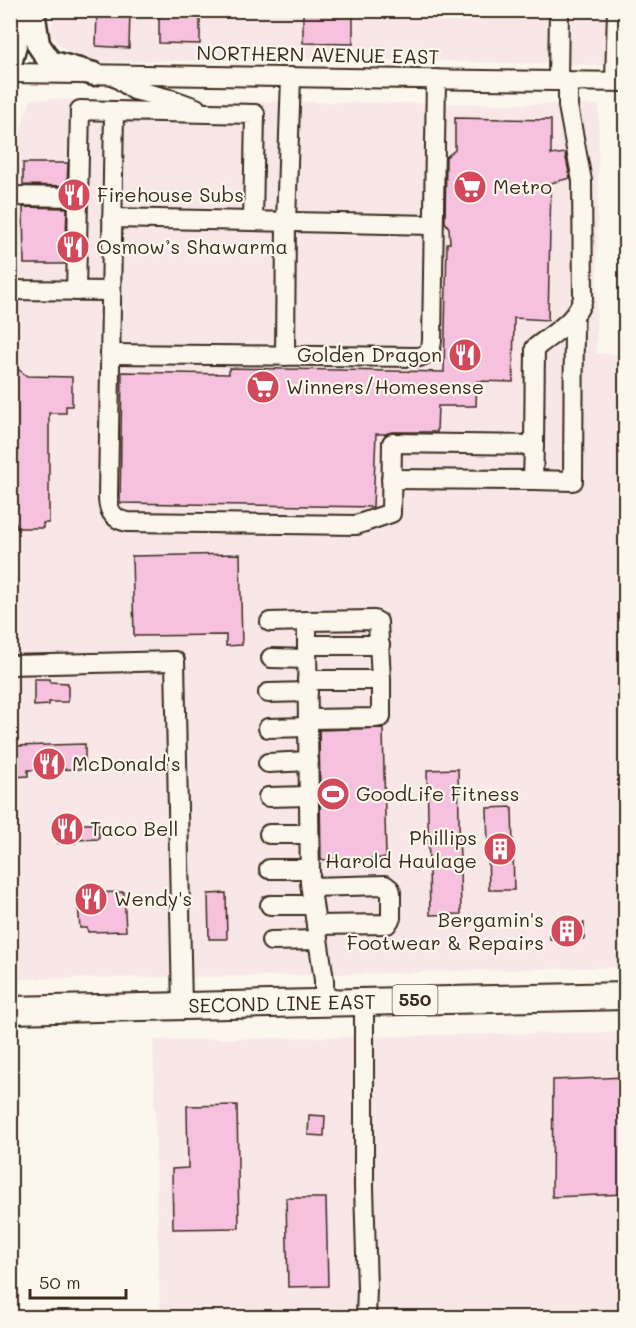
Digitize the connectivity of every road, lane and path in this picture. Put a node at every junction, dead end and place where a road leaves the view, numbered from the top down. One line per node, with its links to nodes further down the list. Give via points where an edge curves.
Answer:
1 (24, 10): 5 (main road)
2 (33, 10): 7 (main road, via 38,44 50,62)
3 (559, 10): 10 (street)
4 (616, 10): 11 (street)
5 (10, 64)
6 (10, 73): 7 (street, NORTHERN AVENUE EAST)
7 (103, 74): 8 (street, NORTHERN AVENUE EAST); 13 (street, via 134,90)
8 (291, 77): 9 (street, NORTHERN AVENUE EAST); 18 (street)
9 (436, 78): 10 (street, NORTHERN AVENUE EAST); 19 (street)
10 (563, 81): 11 (street, NORTHERN AVENUE EAST); 23 (street, via 582,181 583,298)
11 (620, 81)
12 (114, 111): 13 (street); 15 (street, via 80,111); 16 (street)
13 (205, 113): 17 (street, via 255,114)
14 (10, 196): 15 (street)
15 (78, 197): 21 (street)
16 (112, 218): 17 (street); 22 (street)
17 (253, 221): 18 (street)
18 (286, 222): 19 (street); 25 (street)
19 (433, 225): 25 (street, via 432,341 427,354)
20 (10, 290): 21 (street)
21 (76, 291): 22 (street)
22 (111, 291): 24 (street)
23 (574, 316): 26 (street, via 535,348); 28 (street, via 573,481)
24 (110, 354): 25 (street); 27 (street, via 108,506 118,520 356,525 391,513)
25 (285, 356)
26 (534, 445): 27 (street, via 392,443); 28 (street)
27 (391, 478): 28 (street)
28 (533, 480)
29 (307, 621): 30 (street); 31 (street, via 374,620 380,625); 32 (street)
30 (270, 622)
31 (380, 645): 32 (street); 35 (street)
32 (307, 652): 33 (street); 36 (street)
33 (271, 658)
34 (10, 665): 54 (street, via 174,661)
35 (381, 680): 36 (street); 38 (street, via 381,717)
36 (307, 686): 37 (street); 38 (street)
37 (268, 693)
38 (308, 723): 39 (street); 40 (street)
39 (267, 728)
40 (309, 761): 41 (street); 42 (street)
41 (268, 763)
42 (309, 796): 43 (street); 45 (street)
43 (268, 797)
44 (269, 834): 45 (street)
45 (309, 834): 47 (street)
46 (270, 870): 47 (street)
47 (311, 887): 48 (street); 49 (street); 49 (street, via 385,885 391,892 391,918 387,924)
48 (270, 905)
49 (317, 933): 50 (street); 52 (street)
50 (271, 940)
51 (626, 996): 53 (highway, SECOND LINE EAST / 550)
52 (324, 1002): 53 (highway, SECOND LINE EAST / 550); 54 (highway, SECOND LINE EAST / 550)
53 (364, 1002): 56 (street)
54 (182, 1006): 55 (highway, SECOND LINE EAST / 550)
55 (16, 1013)
56 (366, 1317)

